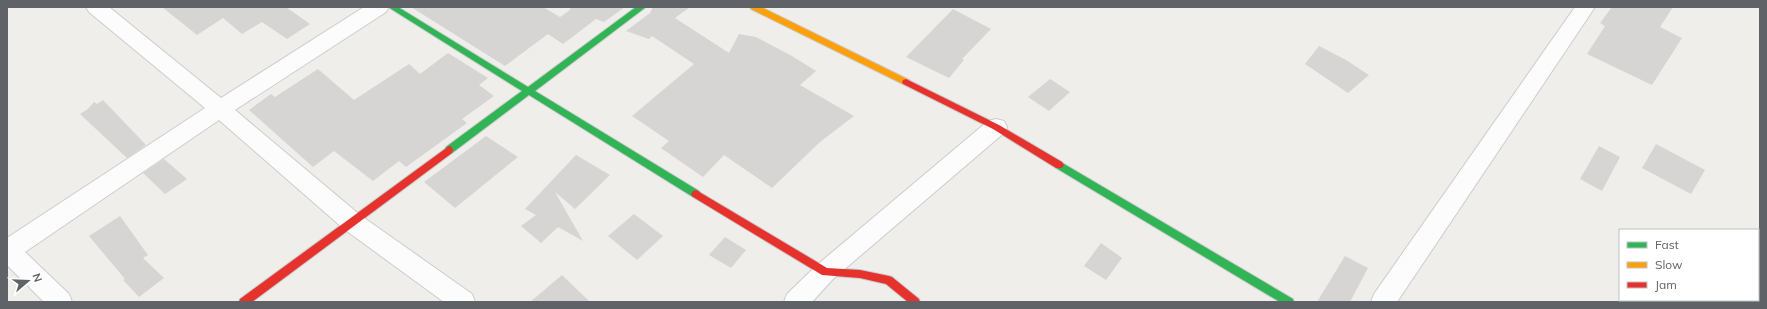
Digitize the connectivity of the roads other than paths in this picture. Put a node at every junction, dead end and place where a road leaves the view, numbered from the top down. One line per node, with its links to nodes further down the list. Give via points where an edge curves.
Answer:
1 (96, 7): 8 (street)
2 (379, 7): 8 (street)
3 (392, 7): 7 (street)
4 (642, 7): 7 (street)
5 (754, 7): 9 (street)
6 (1585, 7): 19 (street)
7 (528, 92): 10 (street); 12 (street)
8 (220, 108): 10 (street); 11 (street)
9 (996, 127): 12 (street); 18 (street)
10 (352, 222): 14 (street); 15 (street)
11 (7, 250): 13 (street)
12 (825, 272): 16 (street); 17 (street, via 860,274 889,280)
13 (60, 302)
14 (244, 302)
15 (463, 302)
16 (796, 302)
17 (915, 302)
18 (1289, 302)
19 (1383, 302)

